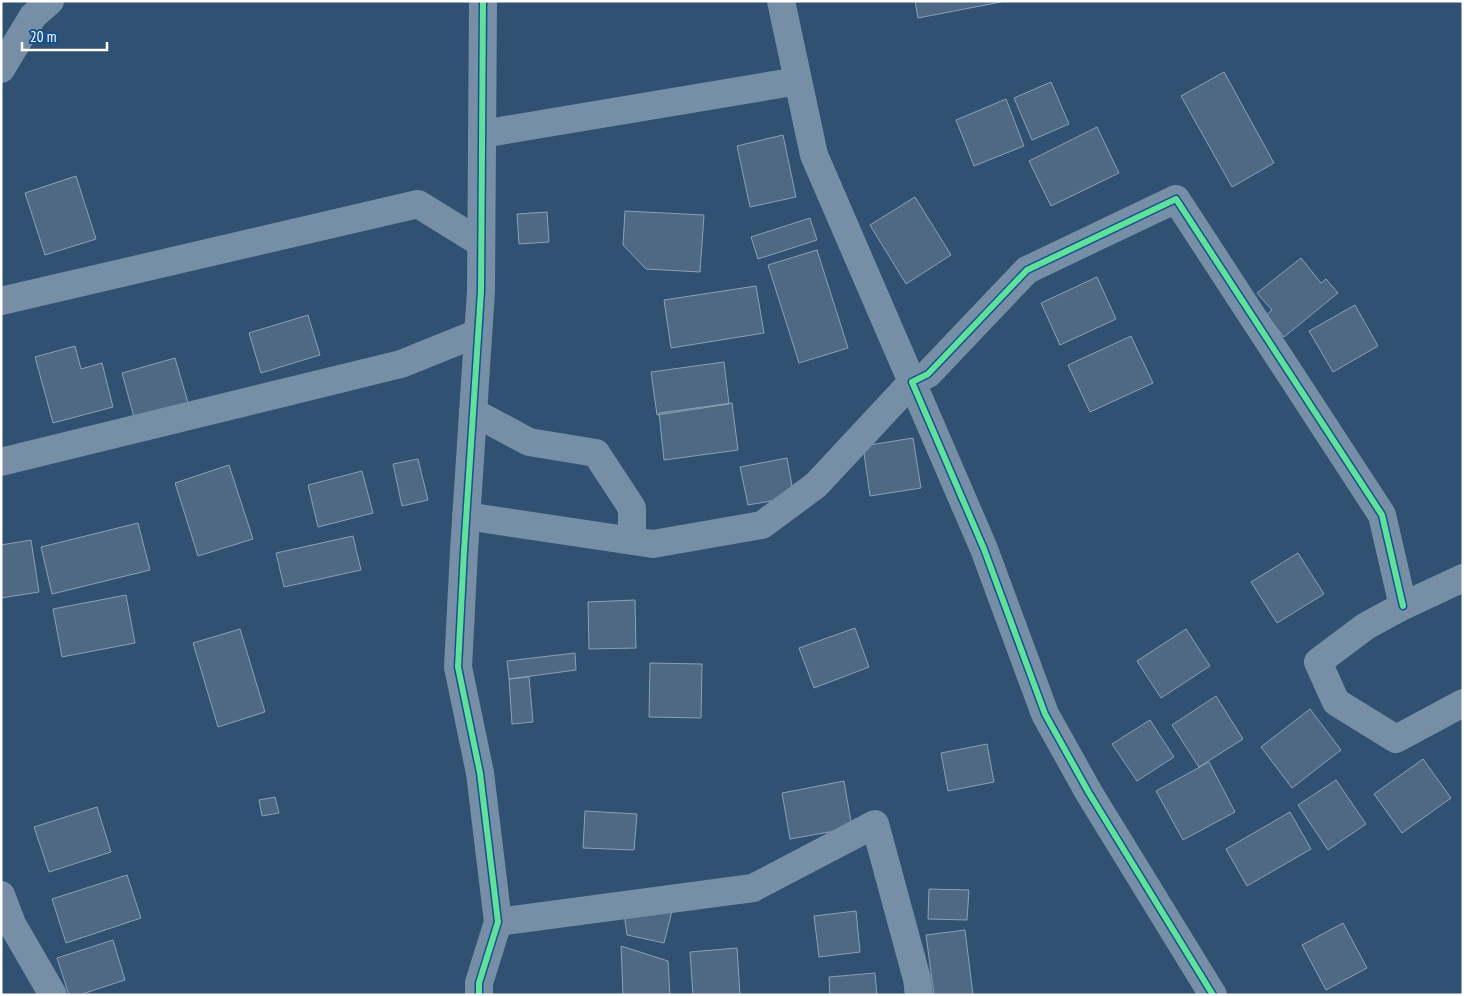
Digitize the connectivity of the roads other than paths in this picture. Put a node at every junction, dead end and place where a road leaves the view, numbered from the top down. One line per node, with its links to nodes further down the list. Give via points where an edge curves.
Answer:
1 (50, 1): 4 (street, via 33,16)
2 (483, 1): 6 (street)
3 (782, 1): 5 (street)
4 (1, 69)
5 (798, 81): 6 (street); 10 (street, via 814,155)
6 (482, 134): 7 (street)
7 (481, 243): 8 (street, via 418,204); 9 (street)
8 (1, 301)
9 (478, 333): 11 (street); 12 (street, via 401,364)
10 (912, 382): 14 (street, via 816,485 762,525 653,544); 16 (street, via 928,374 1027,270 1176,199 1382,515); 24 (street, via 984,550 1045,714 1089,793)
11 (473, 412): 13 (street); 14 (street, via 529,442 596,453 632,508)
12 (1, 462)
13 (466, 516): 14 (street); 19 (street, via 458,667 480,773)
14 (632, 541)
15 (1463, 578): 16 (street)
16 (1403, 606): 17 (street, via 1366,626 1318,662 1336,702 1396,739)
17 (1463, 703)
18 (1, 895): 20 (street)
19 (498, 922): 22 (street, via 479,982); 23 (street, via 753,888 875,824)
20 (7, 929): 21 (street)
21 (53, 995)
22 (479, 995)
23 (919, 995)
24 (1213, 995)

